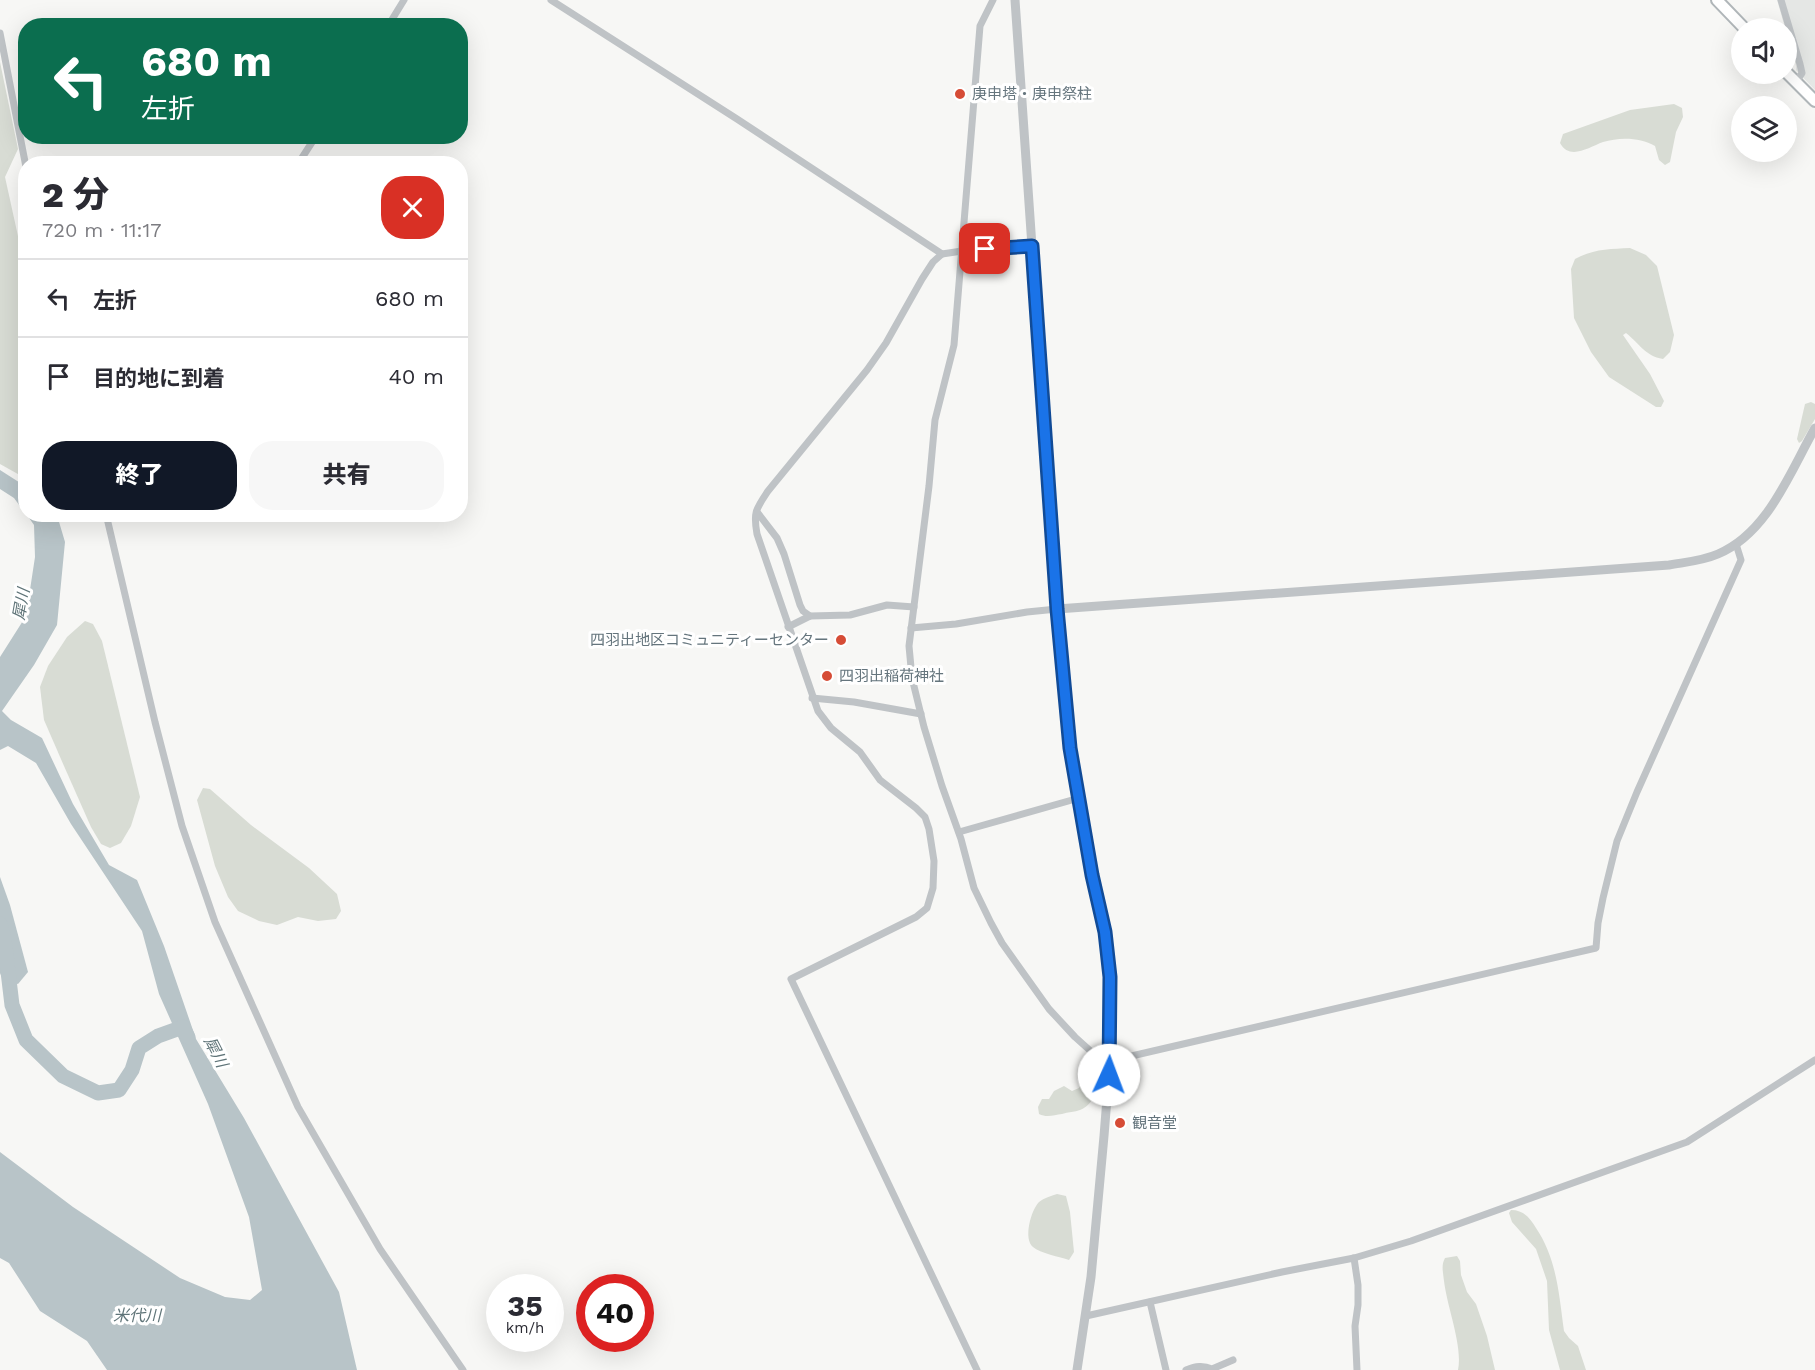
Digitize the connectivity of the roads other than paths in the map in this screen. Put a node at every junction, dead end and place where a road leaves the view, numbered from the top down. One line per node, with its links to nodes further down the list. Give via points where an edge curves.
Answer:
1 (404, 0): 7 (street)
2 (551, 0): 18 (street)
3 (993, 0): 17 (street, via 980,26)
4 (1015, 0): 16 (street)
5 (1717, 0): 8 (main road)
6 (1780, 0): 9 (street)
7 (393, 18)
8 (1734, 18)
9 (1786, 18)
10 (0, 33): 15 (street)
11 (1797, 54): 12 (street, via 1802,73)
12 (1797, 80)
13 (1797, 83): 14 (main road)
14 (1815, 100)
15 (18, 126)
16 (1032, 246): 17 (street); 24 (street)
17 (962, 251): 18 (street); 23 (street, via 954,345 935,420)
18 (942, 254): 20 (street, via 921,279 867,370 768,491)
19 (1815, 428): 22 (street, via 1762,520)
20 (756, 512): 25 (street, via 777,538 800,605); 26 (street, via 758,534)
21 (108, 522): 38 (street, via 154,722 215,922 298,1107 380,1249)
22 (1736, 544): 24 (street, via 1697,561 1669,565); 32 (street, via 1741,560 1617,841 1599,915 1596,948)
23 (914, 607): 25 (street, via 887,605 850,615); 27 (street)
24 (1057, 609): 27 (street); 30 (street, via 1070,748)
25 (810, 616): 26 (street)
26 (788, 627): 28 (street)
27 (911, 628): 29 (street, via 912,678)
28 (812, 698): 29 (street); 39 (street, via 821,716 860,752 880,780 925,817 934,861 933,888 927,908 916,917 791,979)
29 (921, 714): 31 (street)
30 (1079, 798): 31 (street); 32 (street, via 1105,932 1110,977)
31 (959, 832): 32 (street, via 974,888 1002,943 1049,1009 1095,1055)
32 (1110, 1060): 36 (street)
33 (1815, 1060): 34 (street, via 1687,1142)
34 (1354, 1258): 35 (street); 43 (street, via 1358,1285)
35 (1150, 1302): 36 (street); 41 (street)
36 (1086, 1316): 40 (street)
37 (1233, 1360): 42 (street, via 1212,1370 1206,1366)
38 (463, 1370)
39 (977, 1370)
40 (1077, 1370)
41 (1166, 1370)
42 (1186, 1370)
43 (1357, 1370)

